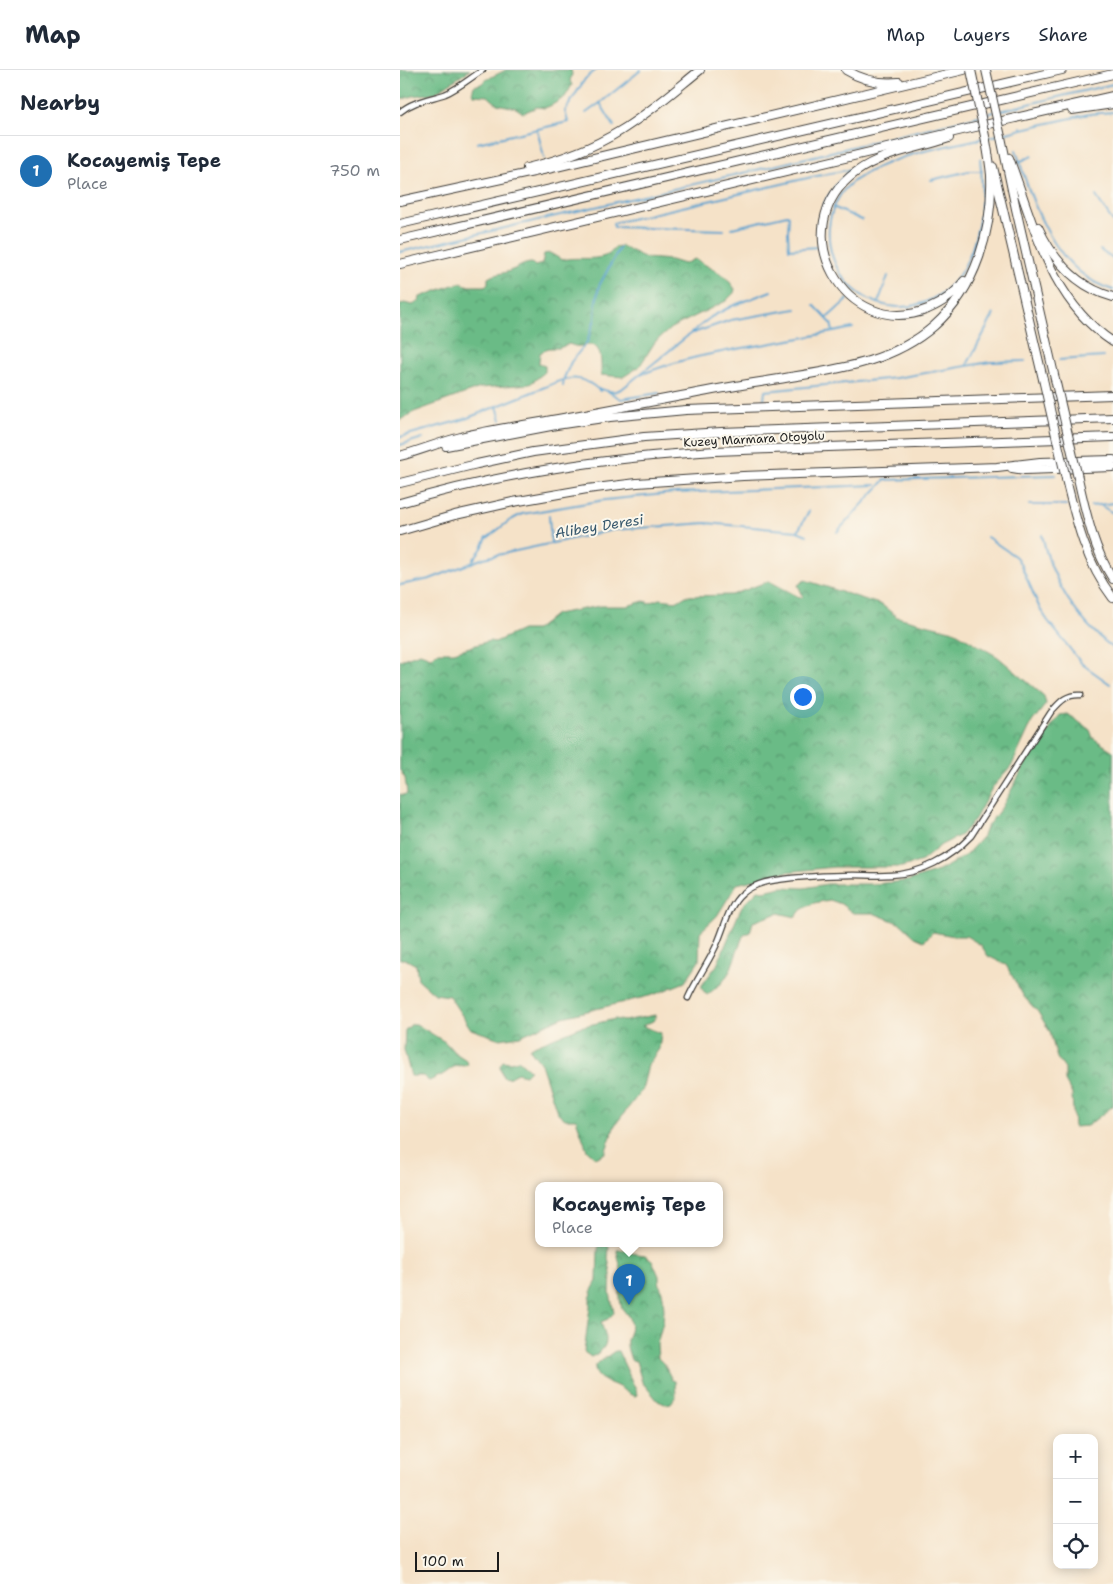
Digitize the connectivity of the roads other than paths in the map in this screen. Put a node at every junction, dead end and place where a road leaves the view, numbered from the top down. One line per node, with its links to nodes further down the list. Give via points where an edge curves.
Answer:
1 (483, 70): 12 (street, via 455,89 416,102)
2 (700, 70): 17 (highway, via 646,114 594,146 562,159)
3 (846, 70): 8 (highway, via 867,80 883,82)
4 (964, 70): 8 (highway)
5 (971, 70): 16 (highway, bridge)
6 (986, 70): 15 (highway, bridge)
7 (1062, 70): 20 (highway)
8 (950, 73): 17 (highway, via 561,166)
9 (1113, 74): 22 (highway)
10 (1113, 96): 13 (highway)
11 (1113, 104): 13 (highway)
12 (400, 112)
13 (1035, 114): 14 (highway)
14 (971, 128): 21 (highway, via 947,139 894,153 856,173 841,186 828,207 822,229 824,247 835,277 855,299 890,314 908,314 940,303 960,287); 23 (highway)
15 (1001, 137): 18 (highway); 37 (highway, bridge, via 1090,528)
16 (986, 141): 21 (highway, via 991,188); 38 (highway, bridge, via 1082,541 1102,584)
17 (485, 181): 19 (highway)
18 (1018, 182): 24 (highway, via 1041,232 1060,262 1080,282); 25 (highway, via 1046,259 1065,296 1080,314)
19 (400, 201)
20 (400, 224)
21 (984, 236): 29 (highway, via 970,280 949,310 921,335 894,352 866,363 486,432 440,442)
22 (400, 240)
23 (400, 264)
24 (1113, 297)
25 (1113, 342)
26 (1113, 395): 29 (highway, via 658,412 556,425)
27 (1113, 418): 34 (highway, Kuzey Marmara Otoyolu, via 644,437 532,452)
28 (1113, 437): 35 (highway, Kuzey Marmara Otoyolu, via 656,455 550,468 477,482)
29 (417, 451): 30 (highway)
30 (400, 456)
31 (1113, 460): 32 (highway)
32 (997, 467): 33 (highway, via 1025,470); 36 (highway, via 637,483 513,502)
33 (1113, 467)
34 (400, 483)
35 (400, 503)
36 (400, 531)
37 (1113, 579)
38 (1113, 598)
39 (1080, 695): 40 (street, via 1070,695 1051,712 975,831 950,854 909,873 784,879 742,894 729,913 708,963)
40 (688, 998)

